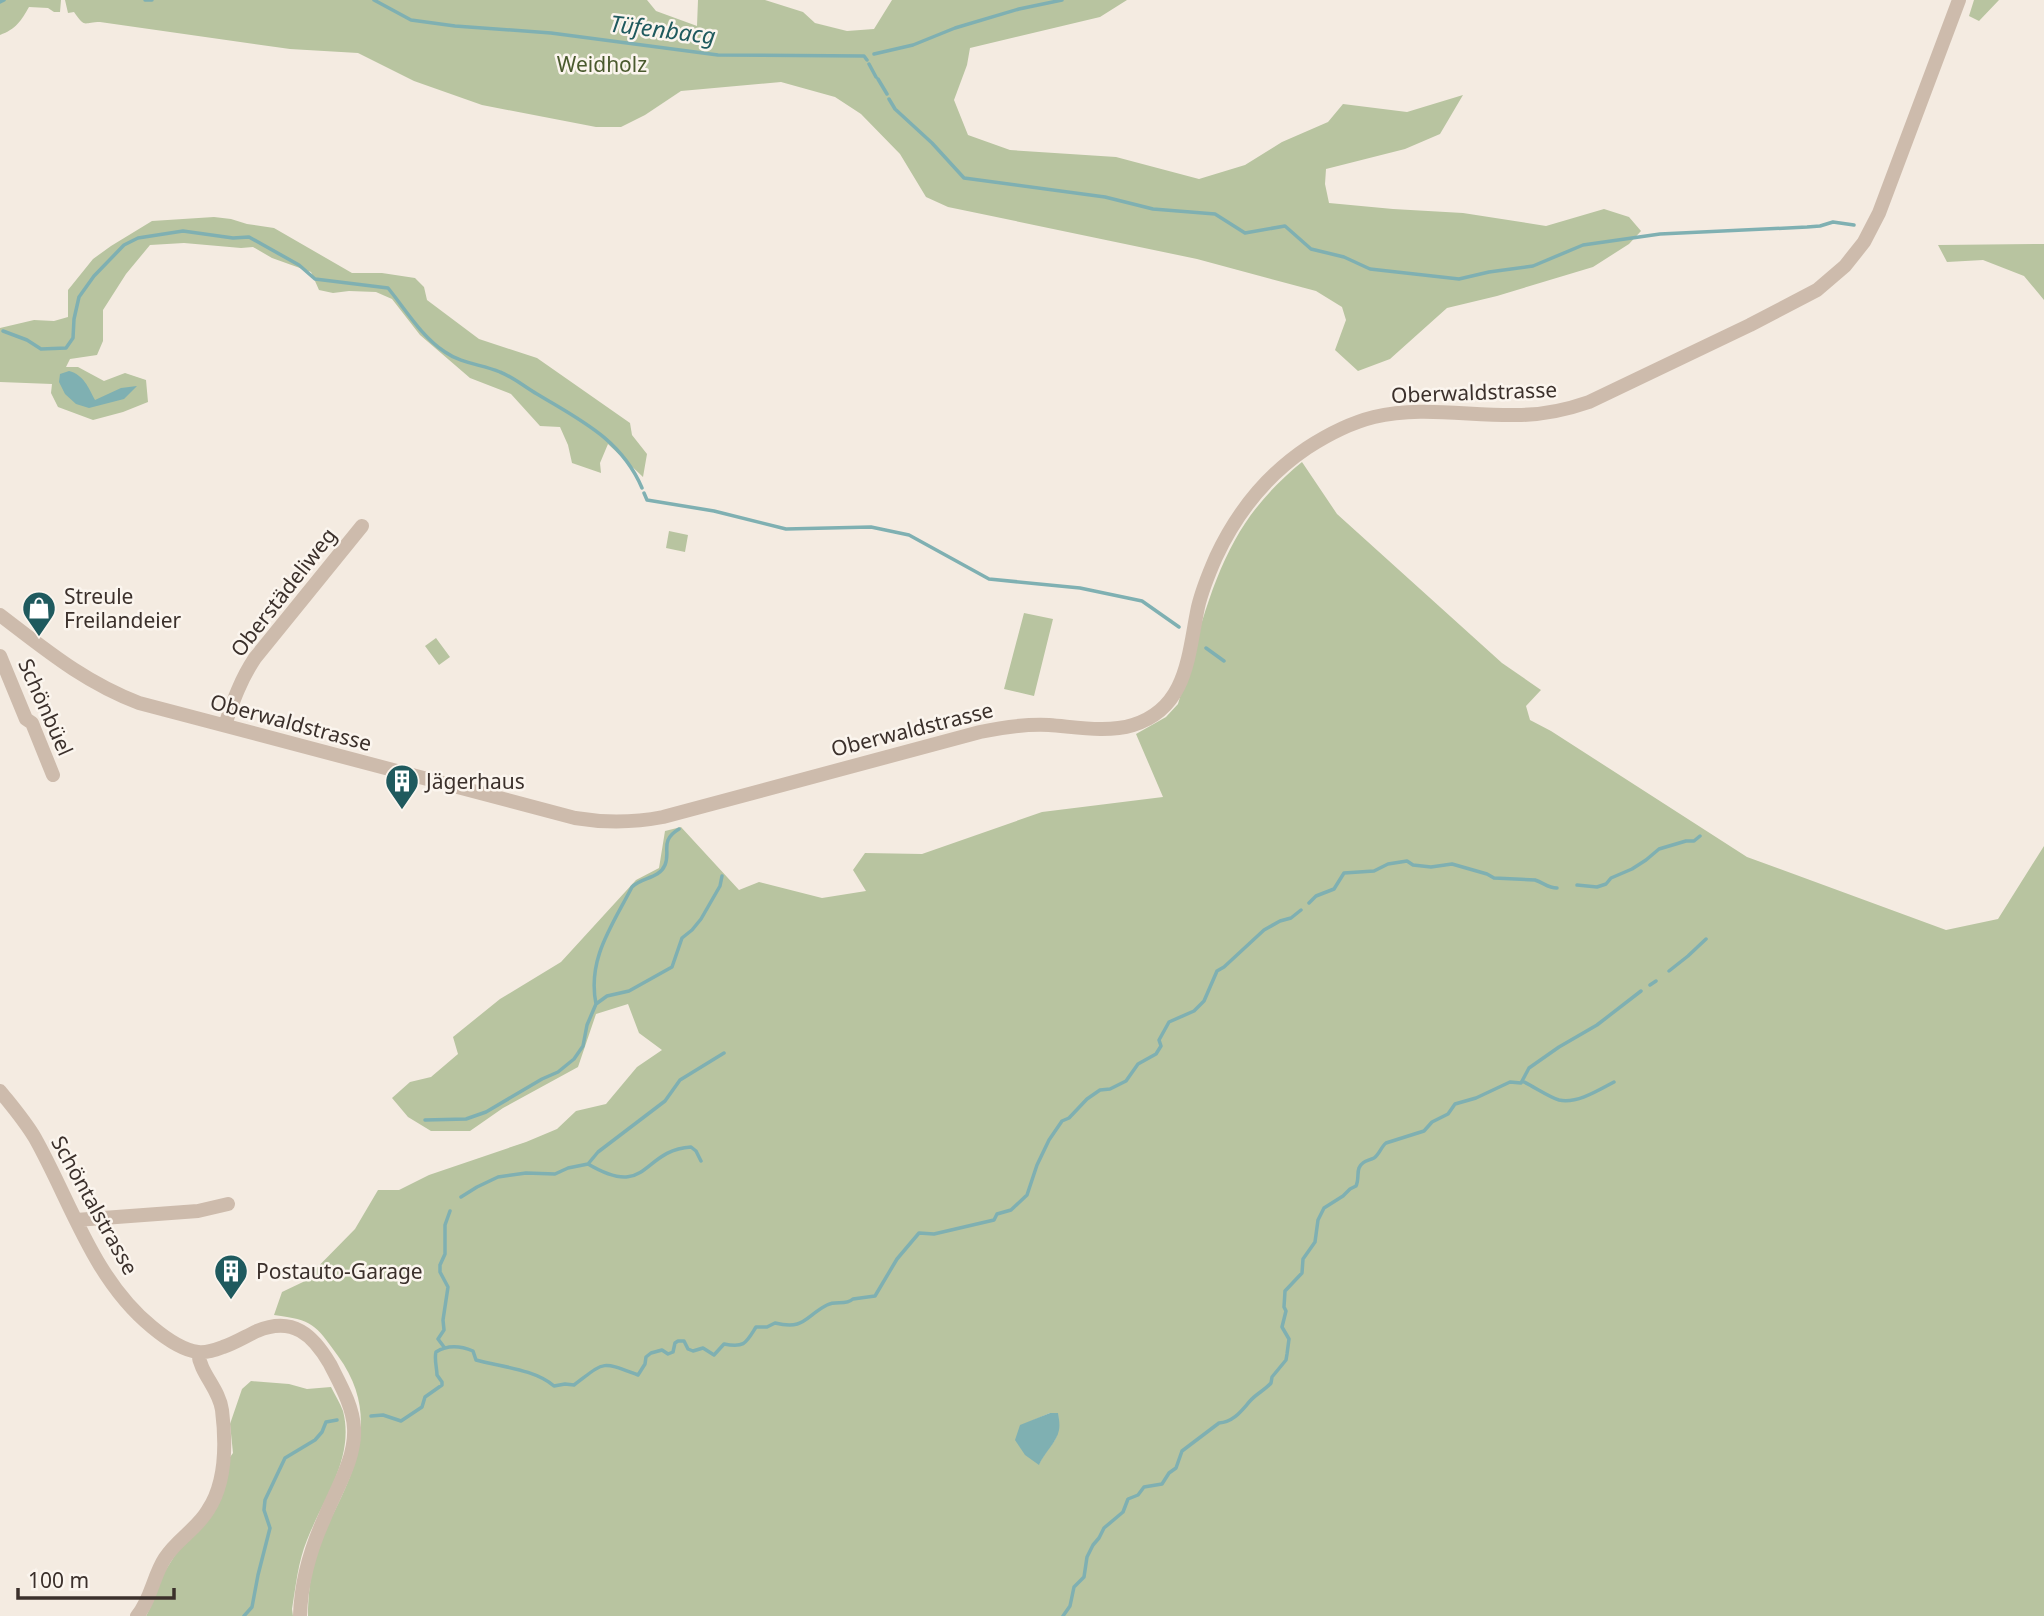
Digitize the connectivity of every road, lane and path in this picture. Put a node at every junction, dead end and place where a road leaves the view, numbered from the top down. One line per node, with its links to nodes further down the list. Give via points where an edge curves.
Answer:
1 (1959, 0): 5 (street, Oberwaldstrasse, via 1879,213 1855,256 1834,276 1817,290 1750,325 1563,411 1534,415 1401,413 1344,428 1306,449 1264,485 1227,536 1199,604 1182,682 1163,708 1141,722 1114,728 1014,725 663,817 628,822 575,818)
2 (362, 526): 5 (street, Oberstädeliweg, via 244,673)
3 (0, 615): 5 (street, Oberwaldstrasse, via 82,676 117,695)
4 (0, 656): 6 (street, Schönbüel)
5 (225, 725)
6 (53, 775)
7 (0, 1091): 9 (street, Schöntalstrasse, via 34,1137)
8 (228, 1204): 9 (street, via 198,1211)
9 (76, 1220): 10 (street, Schöntalstrasse, via 97,1261 131,1308 169,1340)
10 (198, 1352): 11 (street, via 199,1365 217,1392 222,1411 217,1491 208,1511 165,1558); 12 (street, via 217,1349 268,1327 291,1327 315,1341 349,1403 353,1445 311,1551)
11 (137, 1616)
12 (300, 1616)

